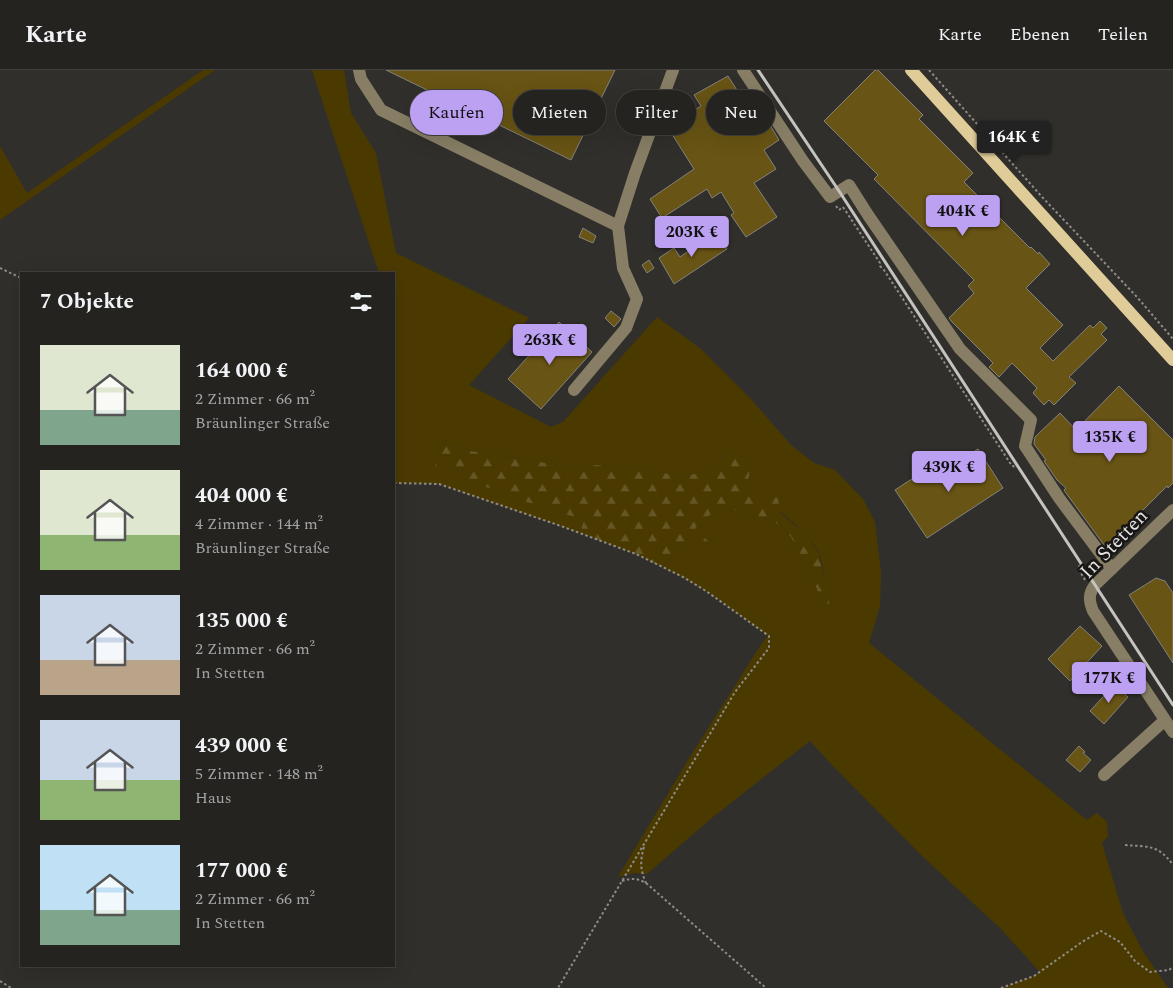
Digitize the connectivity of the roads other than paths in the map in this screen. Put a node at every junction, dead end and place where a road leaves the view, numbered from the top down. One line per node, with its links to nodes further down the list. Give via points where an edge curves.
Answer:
1 (359, 70): 5 (street, via 361,79 382,110)
2 (673, 70): 5 (street)
3 (743, 70): 9 (street, via 830,197 849,184 960,349 1031,420 1025,446)
4 (911, 70): 6 (main road)
5 (618, 226): 7 (street, via 623,268 637,299 626,328)
6 (1173, 360)
7 (574, 390)
8 (1173, 510): 9 (street, In Stetten)
9 (1112, 569): 10 (street, In Stetten, via 1092,590 1089,598 1093,611)
10 (1165, 720): 11 (street, In Stetten); 12 (street)
11 (1173, 732)
12 (1104, 775)

